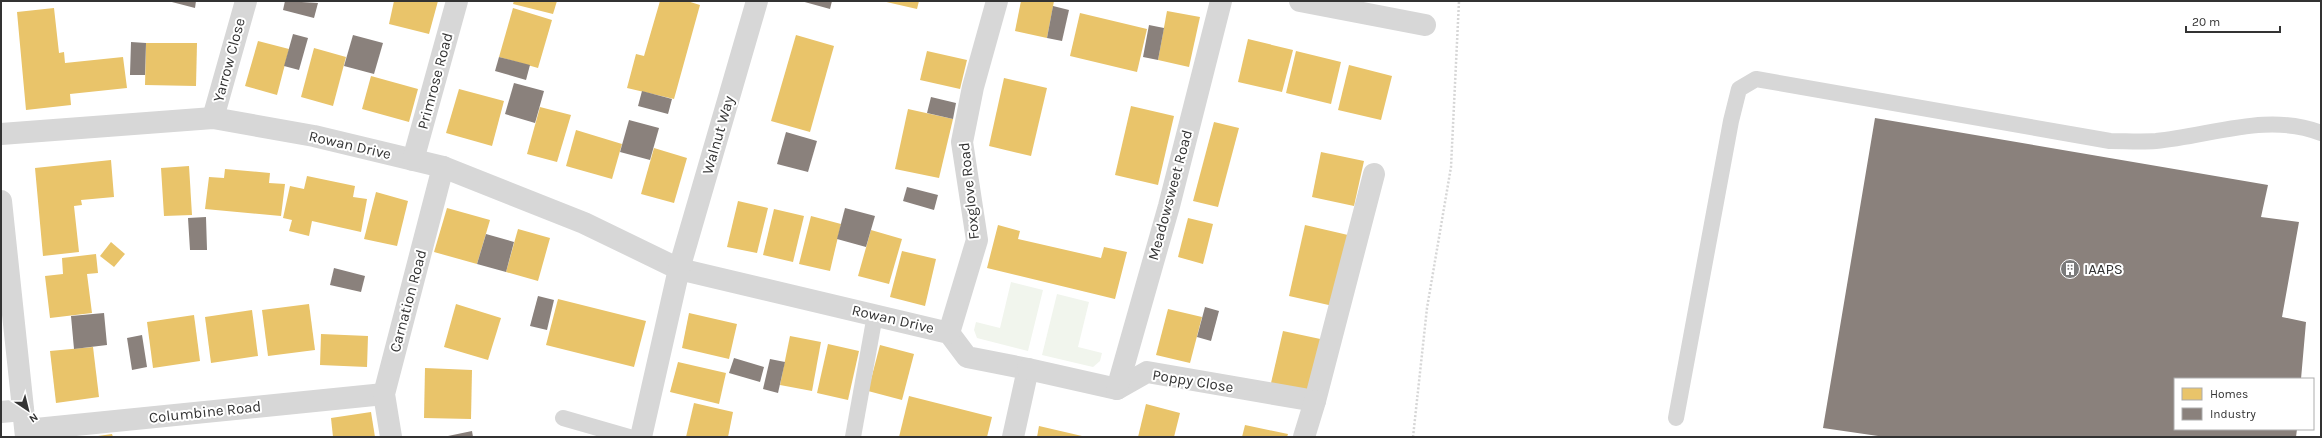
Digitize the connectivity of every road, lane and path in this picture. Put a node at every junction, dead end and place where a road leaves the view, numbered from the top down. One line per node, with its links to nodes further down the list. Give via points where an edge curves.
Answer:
1 (246, 1): 9 (street, Yarrow Close)
2 (457, 1): 12 (street, Primrose Road)
3 (758, 1): 16 (street, Walnut Way)
4 (997, 1): 18 (street, Foxglove Road, via 973,87 962,142 977,240)
5 (1221, 1): 20 (street, Meadowsweet Road)
6 (1300, 1): 8 (street)
7 (1460, 1): 33 (path, via 1451,167 1427,308)
8 (1425, 25)
9 (213, 118): 11 (street, Rowan Drive); 12 (street, Rowan Drive, via 314,136)
10 (2321, 133): 25 (lane, via 2276,124 2155,141 2110,141 1756,79 1740,89 1731,121)
11 (1, 134)
12 (413, 160): 13 (street, Rowan Drive)
13 (443, 167): 16 (street, Rowan Drive, via 584,223); 21 (street, Carnation Road)
14 (1374, 174): 22 (street)
15 (1, 201): 26 (street)
16 (679, 269): 17 (street, Rowan Drive); 29 (street)
17 (875, 315): 18 (street, Rowan Drive); 30 (lane)
18 (949, 333): 19 (street, Rowan Drive, via 967,357)
19 (1028, 369): 20 (street); 31 (street)
20 (1117, 389): 22 (street, Poppy Close, via 1147,372)
21 (384, 394): 26 (street, Columbine Road); 27 (street, Carnation Road)
22 (1315, 401): 32 (street)
23 (1, 412): 26 (street, Columbine Road)
24 (563, 418): 28 (lane)
25 (1676, 418)
26 (25, 426)
27 (391, 437)
28 (629, 437)
29 (641, 437)
30 (853, 437)
31 (1013, 437)
32 (1304, 437)
33 (1413, 437)

